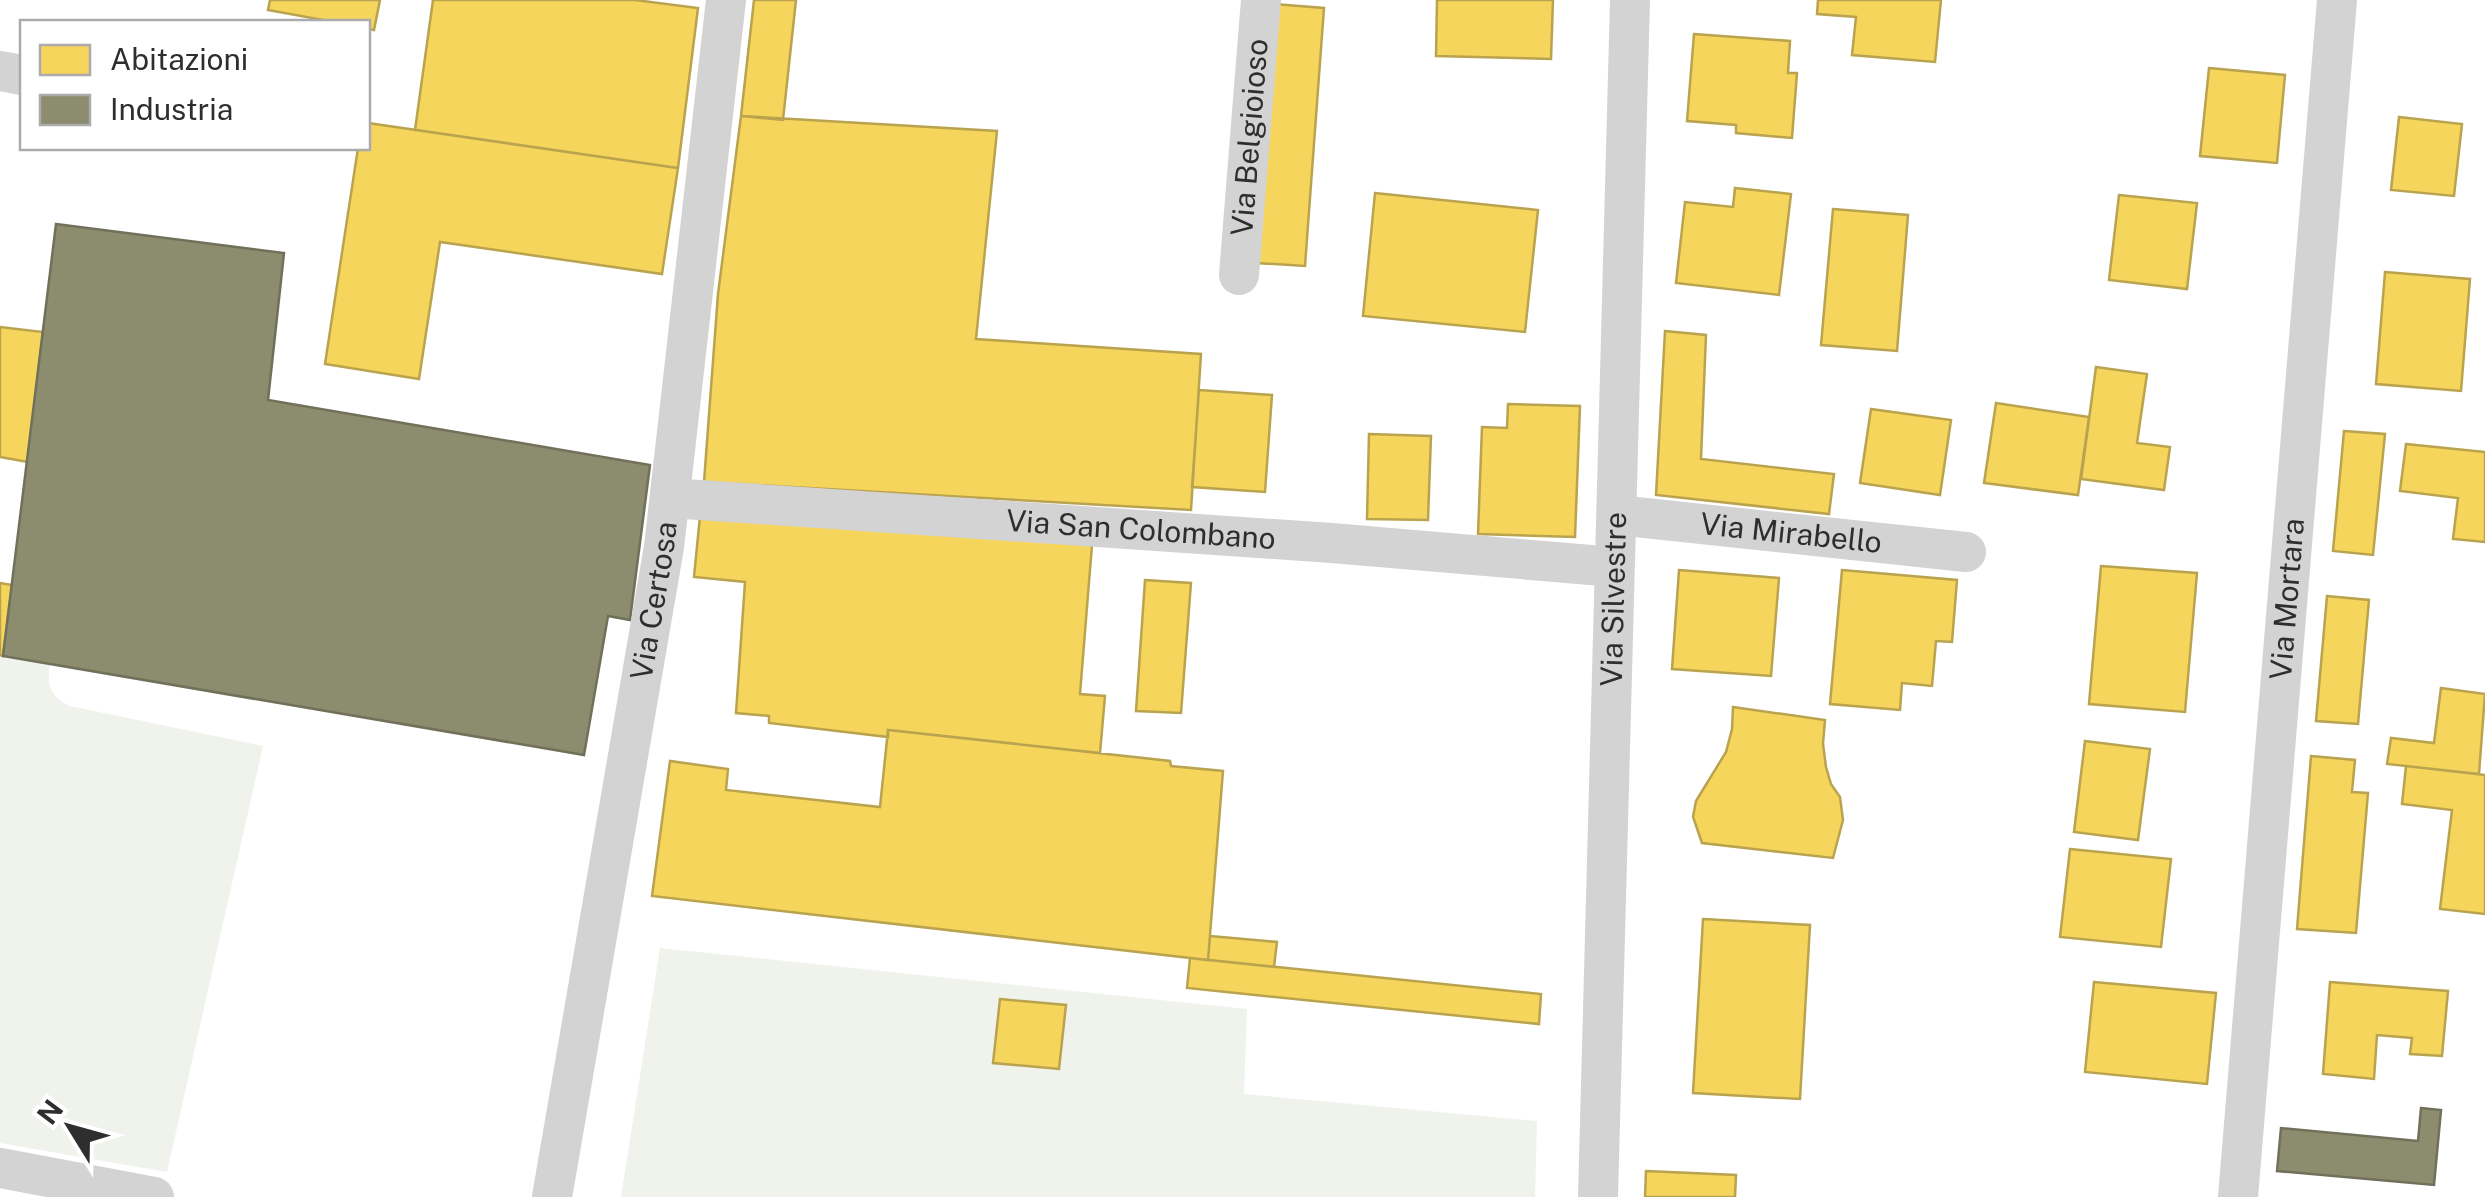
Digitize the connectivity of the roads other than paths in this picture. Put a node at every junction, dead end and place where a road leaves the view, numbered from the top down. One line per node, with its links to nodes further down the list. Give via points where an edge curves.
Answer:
1 (726, 0): 6 (street, Via Certosa)
2 (1261, 0): 5 (street, Via Belgioioso)
3 (1630, 0): 7 (street, Via Silvestre)
4 (2337, 0): 14 (street, Via Mortara)
5 (1239, 275)
6 (670, 498): 9 (street, Via San Colombano); 12 (street, Via Certosa)
7 (1617, 515): 8 (street, Via Mirabello); 9 (street, Via Silvestre)
8 (1966, 552)
9 (1614, 567): 13 (street, Via Silvestre)
10 (0, 1168): 11 (street)
11 (154, 1197)
12 (552, 1197)
13 (1598, 1197)
14 (2238, 1197)

